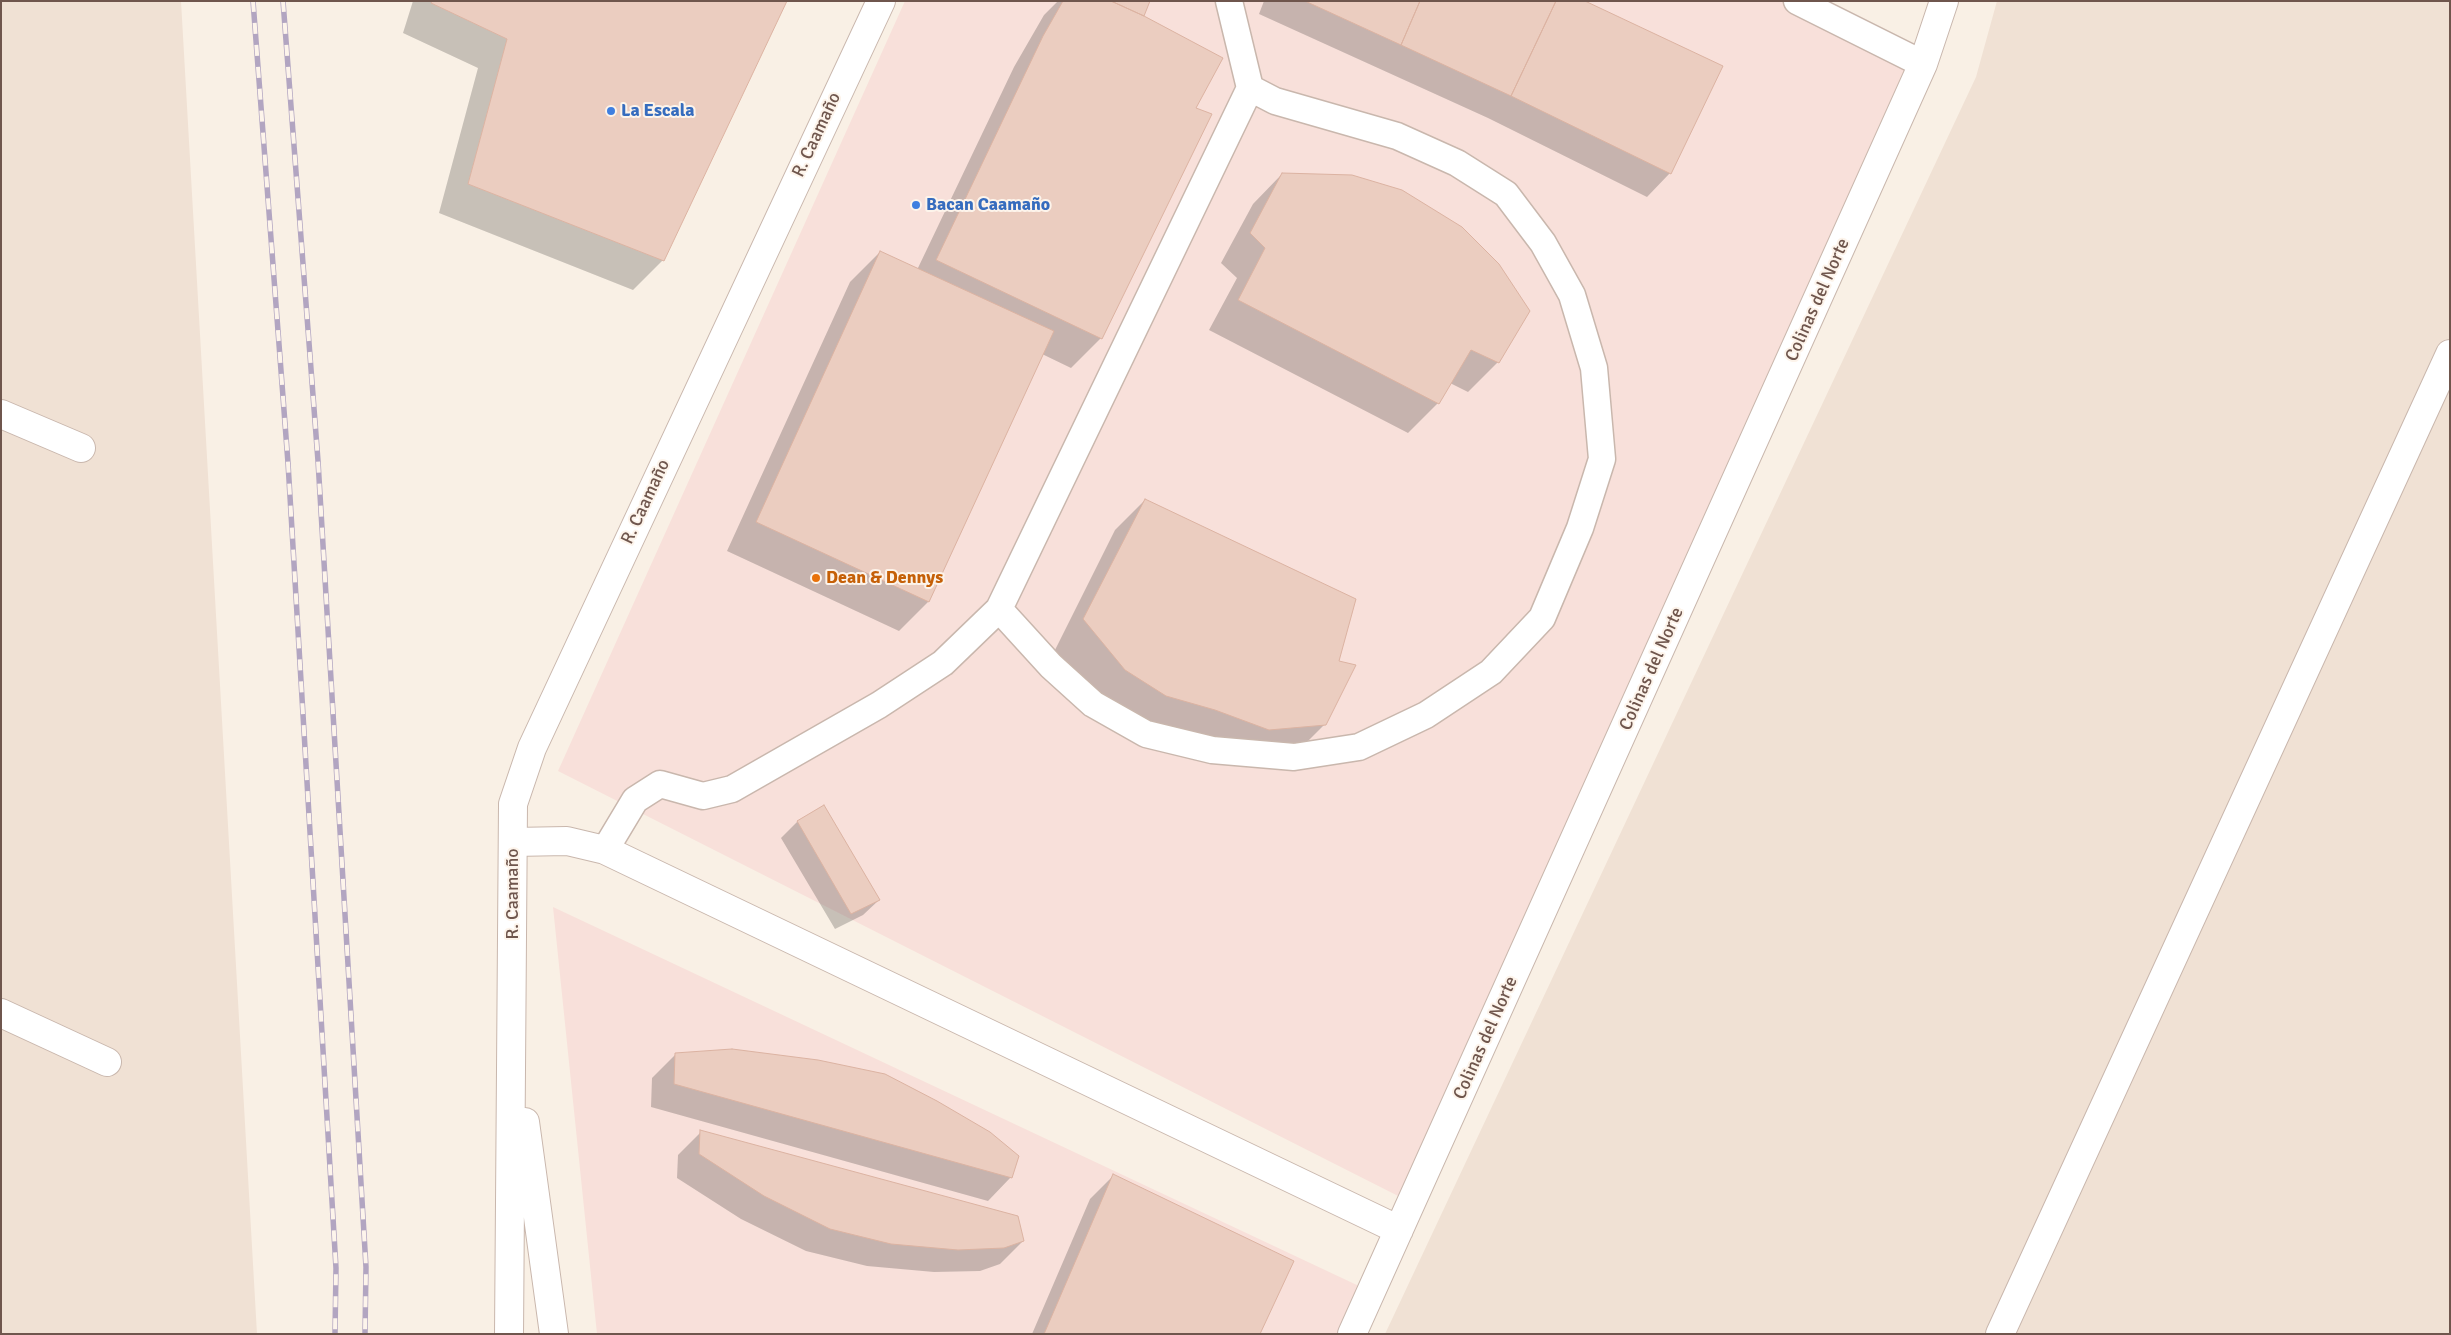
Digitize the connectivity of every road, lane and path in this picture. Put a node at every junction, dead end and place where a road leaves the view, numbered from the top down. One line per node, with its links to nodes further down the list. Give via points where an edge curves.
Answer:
1 (880, 1): 11 (street, R. Caamaño, via 532,748 514,804)
2 (1229, 1): 6 (lane)
3 (1797, 1): 5 (lane)
4 (1944, 1): 5 (street, Colinas del Norte)
5 (1923, 64): 16 (street, Colinas del Norte)
6 (1250, 88): 10 (lane); 10 (lane, via 1274,101 1397,136 1457,163 1506,194 1543,243 1572,294 1594,368 1602,459 1580,528 1542,618 1491,672 1426,715 1359,747 1294,757 1212,750 1146,734 1093,704 1051,666)
7 (2450, 354): 20 (street)
8 (1, 414): 9 (street)
9 (80, 448)
10 (999, 609): 12 (lane, via 943,664 879,705 732,789 703,796 660,784 635,800)
11 (513, 842): 12 (street, via 567,841); 14 (street, R. Caamaño)
12 (605, 850): 16 (street)
13 (1, 1013): 15 (street)
14 (513, 1027): 17 (street, R. Caamaño); 18 (street, R. Caamaño)
15 (107, 1062)
16 (1399, 1230): 19 (street, Colinas del Norte)
17 (509, 1334)
18 (554, 1334)
19 (1352, 1334)
20 (2000, 1334)

